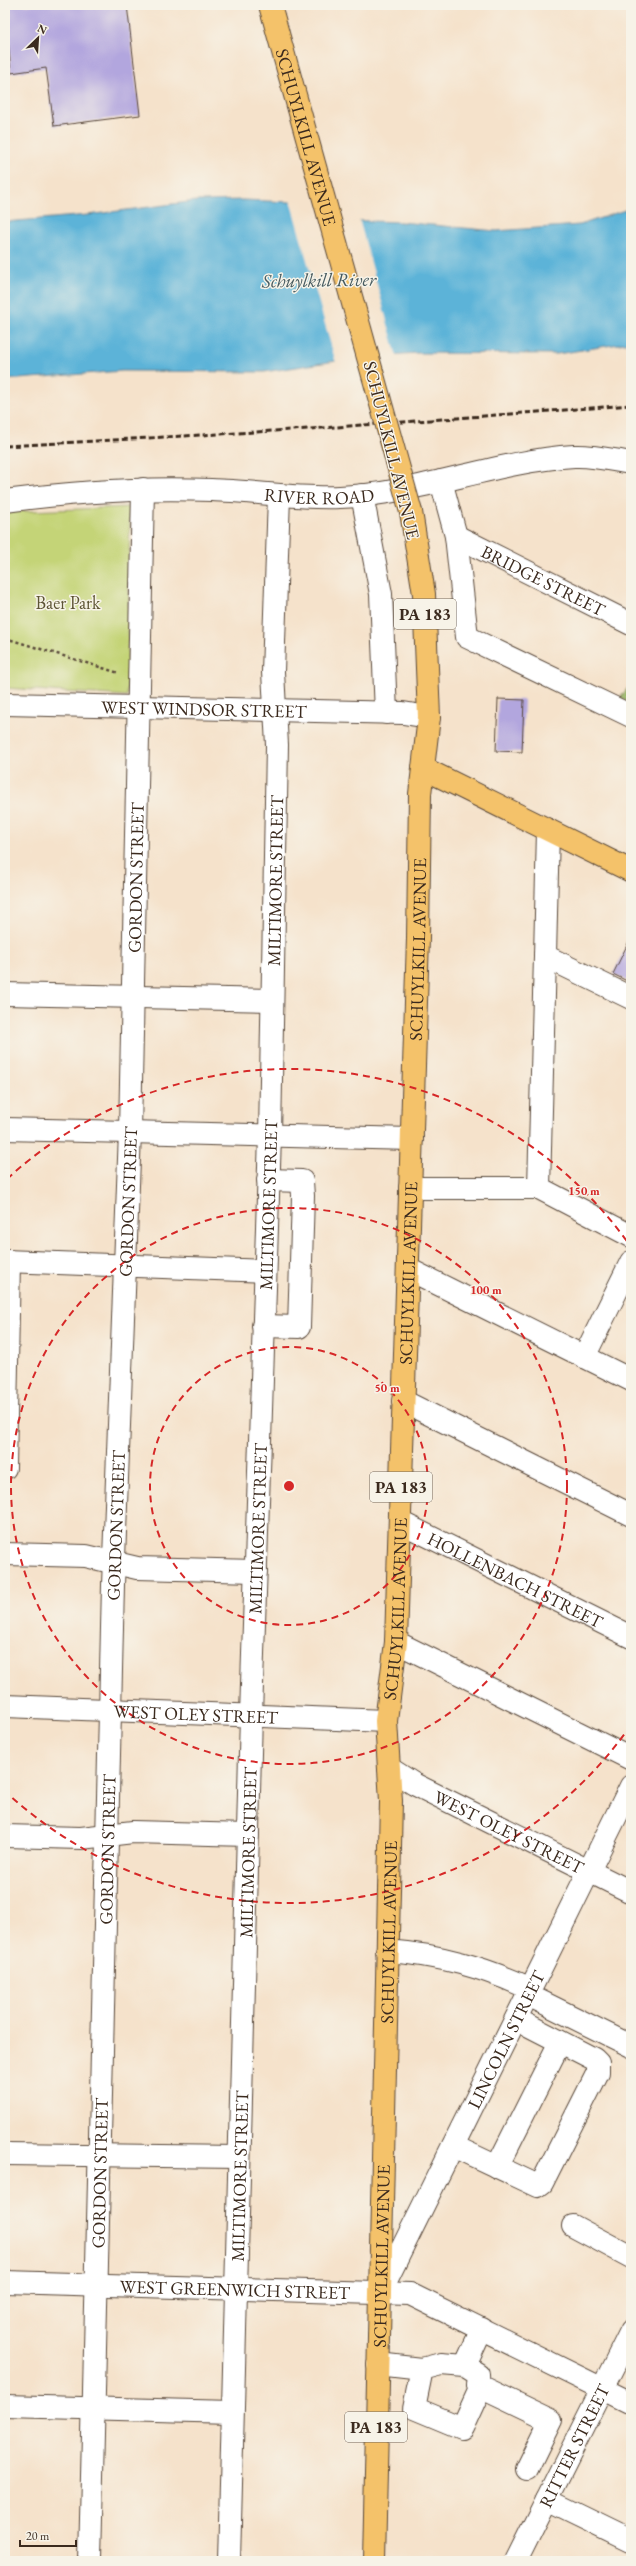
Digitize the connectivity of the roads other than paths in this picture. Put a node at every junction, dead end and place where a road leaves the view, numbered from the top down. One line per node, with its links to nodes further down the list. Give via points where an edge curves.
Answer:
1 (270, 5): 14 (main road, SCHUYLKILL AVENUE / PA 183, bridge, via 411,512 424,594)
2 (631, 462): 3 (street, RIVER ROAD, via 577,456 552,458)
3 (441, 482): 5 (street, RIVER ROAD); 8 (street)
4 (143, 490): 6 (street, RIVER ROAD, via 211,490); 7 (street, RIVER ROAD, via 51,495); 11 (street, GORDON STREET)
5 (362, 495): 6 (street, RIVER ROAD); 13 (street, via 381,594)
6 (279, 496): 12 (street, MILTIMORE STREET, via 273,672)
7 (5, 501)
8 (456, 536): 9 (street, BRIDGE STREET); 15 (street, via 467,637)
9 (631, 624)
10 (5, 704): 11 (street, WEST WINDSOR STREET)
11 (138, 708): 12 (street, WEST WINDSOR STREET); 21 (street, GORDON STREET)
12 (275, 710): 13 (street, WEST WINDSOR STREET); 23 (street, MILTIMORE STREET, via 277,745)
13 (394, 713): 14 (street, WEST WINDSOR STREET)
14 (429, 716): 16 (main road, SCHUYLKILL AVENUE / PA 183)
15 (631, 716)
16 (423, 768): 17 (main road); 27 (main road, SCHUYLKILL AVENUE / PA 183, via 420,794)
17 (548, 830): 18 (main road); 19 (street)
18 (631, 871)
19 (545, 956): 22 (street); 30 (street)
20 (5, 994): 21 (street)
21 (132, 997): 23 (street); 25 (street, GORDON STREET)
22 (631, 998)
23 (272, 1000): 26 (street, MILTIMORE STREET)
24 (5, 1129): 25 (street)
25 (130, 1132): 26 (street); 34 (street, GORDON STREET)
26 (270, 1136): 27 (street); 28 (street, MILTIMORE STREET)
27 (412, 1139): 29 (main road, SCHUYLKILL AVENUE / PA 183)
28 (268, 1180): 36 (street, MILTIMORE STREET); 37 (street, via 302,1181 302,1219 299,1327)
29 (410, 1188): 30 (street); 35 (main road, SCHUYLKILL AVENUE / PA 183)
30 (539, 1188): 31 (street)
31 (631, 1236)
32 (7, 1261): 34 (street); 41 (street)
33 (631, 1262): 38 (street)
34 (124, 1265): 36 (street); 45 (street, GORDON STREET)
35 (408, 1269): 38 (street); 40 (main road, SCHUYLKILL AVENUE / PA 183)
36 (265, 1271): 37 (street, MILTIMORE STREET)
37 (264, 1326): 46 (street, MILTIMORE STREET)
38 (584, 1357): 39 (street)
39 (631, 1380)
40 (403, 1401): 42 (street); 43 (main road, SCHUYLKILL AVENUE / PA 183)
41 (5, 1468)
42 (631, 1515)
43 (400, 1522): 47 (street, HOLLENBACH STREET); 48 (main road, SCHUYLKILL AVENUE / PA 183)
44 (5, 1554): 45 (street, via 86,1556)
45 (116, 1563): 46 (street, via 137,1568); 50 (street, GORDON STREET, via 113,1585)
46 (256, 1571): 51 (street, MILTIMORE STREET)
47 (631, 1637)
48 (396, 1642): 52 (main road, SCHUYLKILL AVENUE / PA 183); 53 (street)
49 (5, 1706): 50 (street, WEST OLEY STREET)
50 (112, 1709): 51 (street, WEST OLEY STREET); 56 (street, GORDON STREET)
51 (251, 1715): 52 (street, WEST OLEY STREET); 57 (street, MILTIMORE STREET)
52 (386, 1721): 54 (main road, SCHUYLKILL AVENUE / PA 183)
53 (631, 1759)
54 (389, 1768): 59 (street, WEST OLEY STREET, via 414,1784); 61 (main road, SCHUYLKILL AVENUE / PA 183, via 391,1801)
55 (631, 1786): 59 (street, LINCOLN STREET)
56 (108, 1835): 57 (street, via 134,1832); 58 (street, via 81,1838); 68 (street, GORDON STREET)
57 (248, 1835): 69 (street, MILTIMORE STREET)
58 (5, 1836)
59 (589, 1871): 60 (street, WEST OLEY STREET); 62 (street, LINCOLN STREET)
60 (631, 1892)
61 (388, 1952): 62 (street, via 423,1954 490,1970); 76 (main road, SCHUYLKILL AVENUE / PA 183)
62 (530, 1992): 63 (street, LINCOLN STREET); 65 (street)
63 (516, 2019): 64 (street); 66 (street, LINCOLN STREET)
64 (560, 2042): 70 (street); 70 (street, via 598,2063 595,2079 542,2183 535,2186)
65 (631, 2046)
66 (453, 2146): 70 (street); 76 (street, LINCOLN STREET)
67 (5, 2154): 68 (street)
68 (101, 2155): 69 (street); 74 (street, GORDON STREET)
69 (239, 2157): 75 (street, MILTIMORE STREET)
70 (497, 2167)
71 (573, 2226): 72 (street)
72 (631, 2257)
73 (5, 2282): 74 (street, WEST GREENWICH STREET)
74 (97, 2285): 75 (street, WEST GREENWICH STREET); 86 (street, GORDON STREET)
75 (236, 2289): 76 (street, WEST GREENWICH STREET); 87 (street, MILTIMORE STREET)
76 (380, 2293): 77 (street, WEST GREENWICH STREET, via 410,2294); 79 (main road, SCHUYLKILL AVENUE / PA 183)
77 (482, 2329): 80 (street); 83 (street, WEST GREENWICH STREET)
78 (631, 2331): 83 (street, RITTER STREET)
79 (378, 2364): 81 (street); 93 (main road, SCHUYLKILL AVENUE / PA 183)
80 (465, 2366): 81 (street, via 441,2364); 82 (street, via 478,2374)
81 (422, 2369): 82 (street, via 414,2408 462,2428 479,2391)
82 (478, 2385): 88 (street, via 551,2420)
83 (601, 2388): 84 (street, WEST GREENWICH STREET); 89 (street, RITTER STREET)
84 (631, 2403)
85 (5, 2406): 86 (street)
86 (94, 2408): 87 (street); 91 (street, GORDON STREET)
87 (232, 2412): 92 (street, MILTIMORE STREET)
88 (527, 2469)
89 (547, 2499): 90 (street); 94 (street, RITTER STREET)
90 (631, 2540)
91 (90, 2561)
92 (229, 2561)
93 (374, 2561)
94 (516, 2561)

